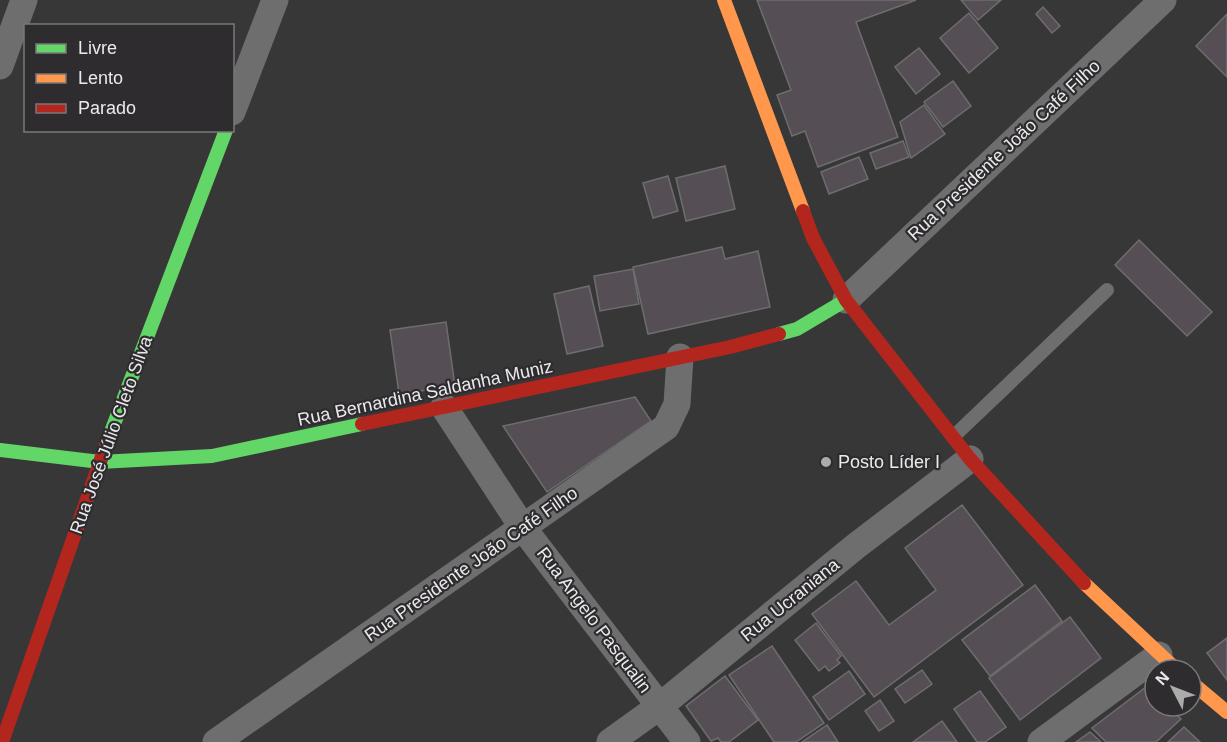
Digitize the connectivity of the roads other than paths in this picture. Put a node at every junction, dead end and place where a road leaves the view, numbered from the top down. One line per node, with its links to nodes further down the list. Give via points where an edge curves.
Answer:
1 (24, 0): 5 (street)
2 (275, 0): 6 (street)
3 (724, 0): 9 (street, via 813,238)
4 (1163, 0): 9 (street, Rua Presidente João Café Filho)
5 (0, 66)
6 (234, 107)
7 (225, 132): 15 (street, Rua José Júlio Cleto Silva)
8 (1107, 290): 12 (lane)
9 (846, 300): 10 (street, Rua Bernardina Saldanha Muniz, via 797,329); 12 (street)
10 (680, 357): 11 (street, Rua Bernardina Saldanha Muniz); 16 (street, Rua Presidente João Café Filho, via 676,404 666,427)
11 (444, 407): 15 (street, Rua Bernardina Saldanha Muniz, via 212,456); 16 (street, Rua Angelo Pasqualin)
12 (953, 437): 14 (street)
13 (0, 450): 15 (street, Rua Bernardina Saldanha Muniz)
14 (970, 459): 17 (street, via 1076,576); 20 (street, Rua Ucraniana)
15 (99, 462): 22 (street, Rua José Júlio Cleto Silva)
16 (523, 528): 20 (street, Rua Angelo Pasqualin); 23 (street, Rua Presidente João Café Filho)
17 (1164, 658)
18 (1143, 678): 26 (street)
19 (1203, 692): 21 (street)
20 (660, 706): 24 (street, Rua Ucraniana); 25 (street, Rua Angelo Pasqualin)
21 (1227, 712)
22 (2, 742)
23 (216, 742)
24 (610, 742)
25 (687, 742)
26 (1041, 742)

